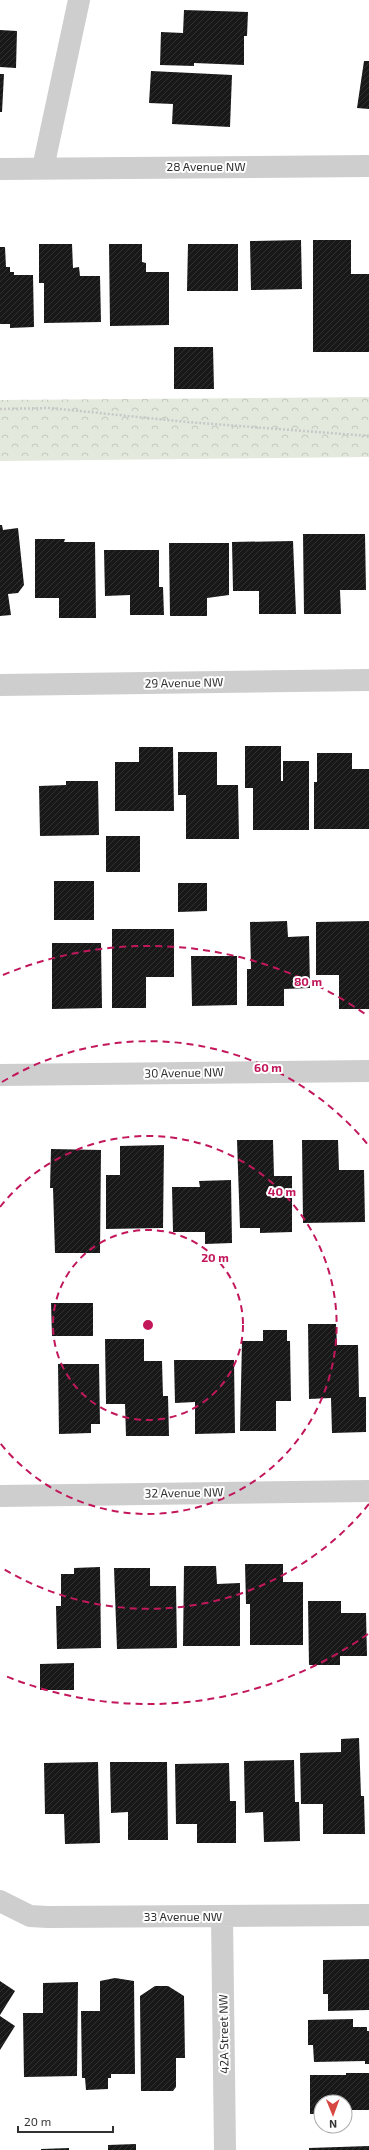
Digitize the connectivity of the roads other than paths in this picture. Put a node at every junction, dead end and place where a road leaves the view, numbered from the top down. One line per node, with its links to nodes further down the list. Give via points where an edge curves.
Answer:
1 (79, 0): 3 (street)
2 (369, 166): 3 (street, 28 Avenue NW)
3 (43, 168): 4 (street, 28 Avenue NW)
4 (0, 169)
5 (369, 680): 6 (street, 29 Avenue NW)
6 (0, 685)
7 (369, 1071): 8 (street, 30 Avenue NW)
8 (0, 1075)
9 (369, 1491): 10 (street, 32 Avenue NW)
10 (0, 1496)
11 (0, 1901): 13 (street, 33 Avenue NW, via 30,1916)
12 (369, 1915): 13 (street, 33 Avenue NW)
13 (222, 1917): 14 (street, 42A Street NW)
14 (225, 2150)

